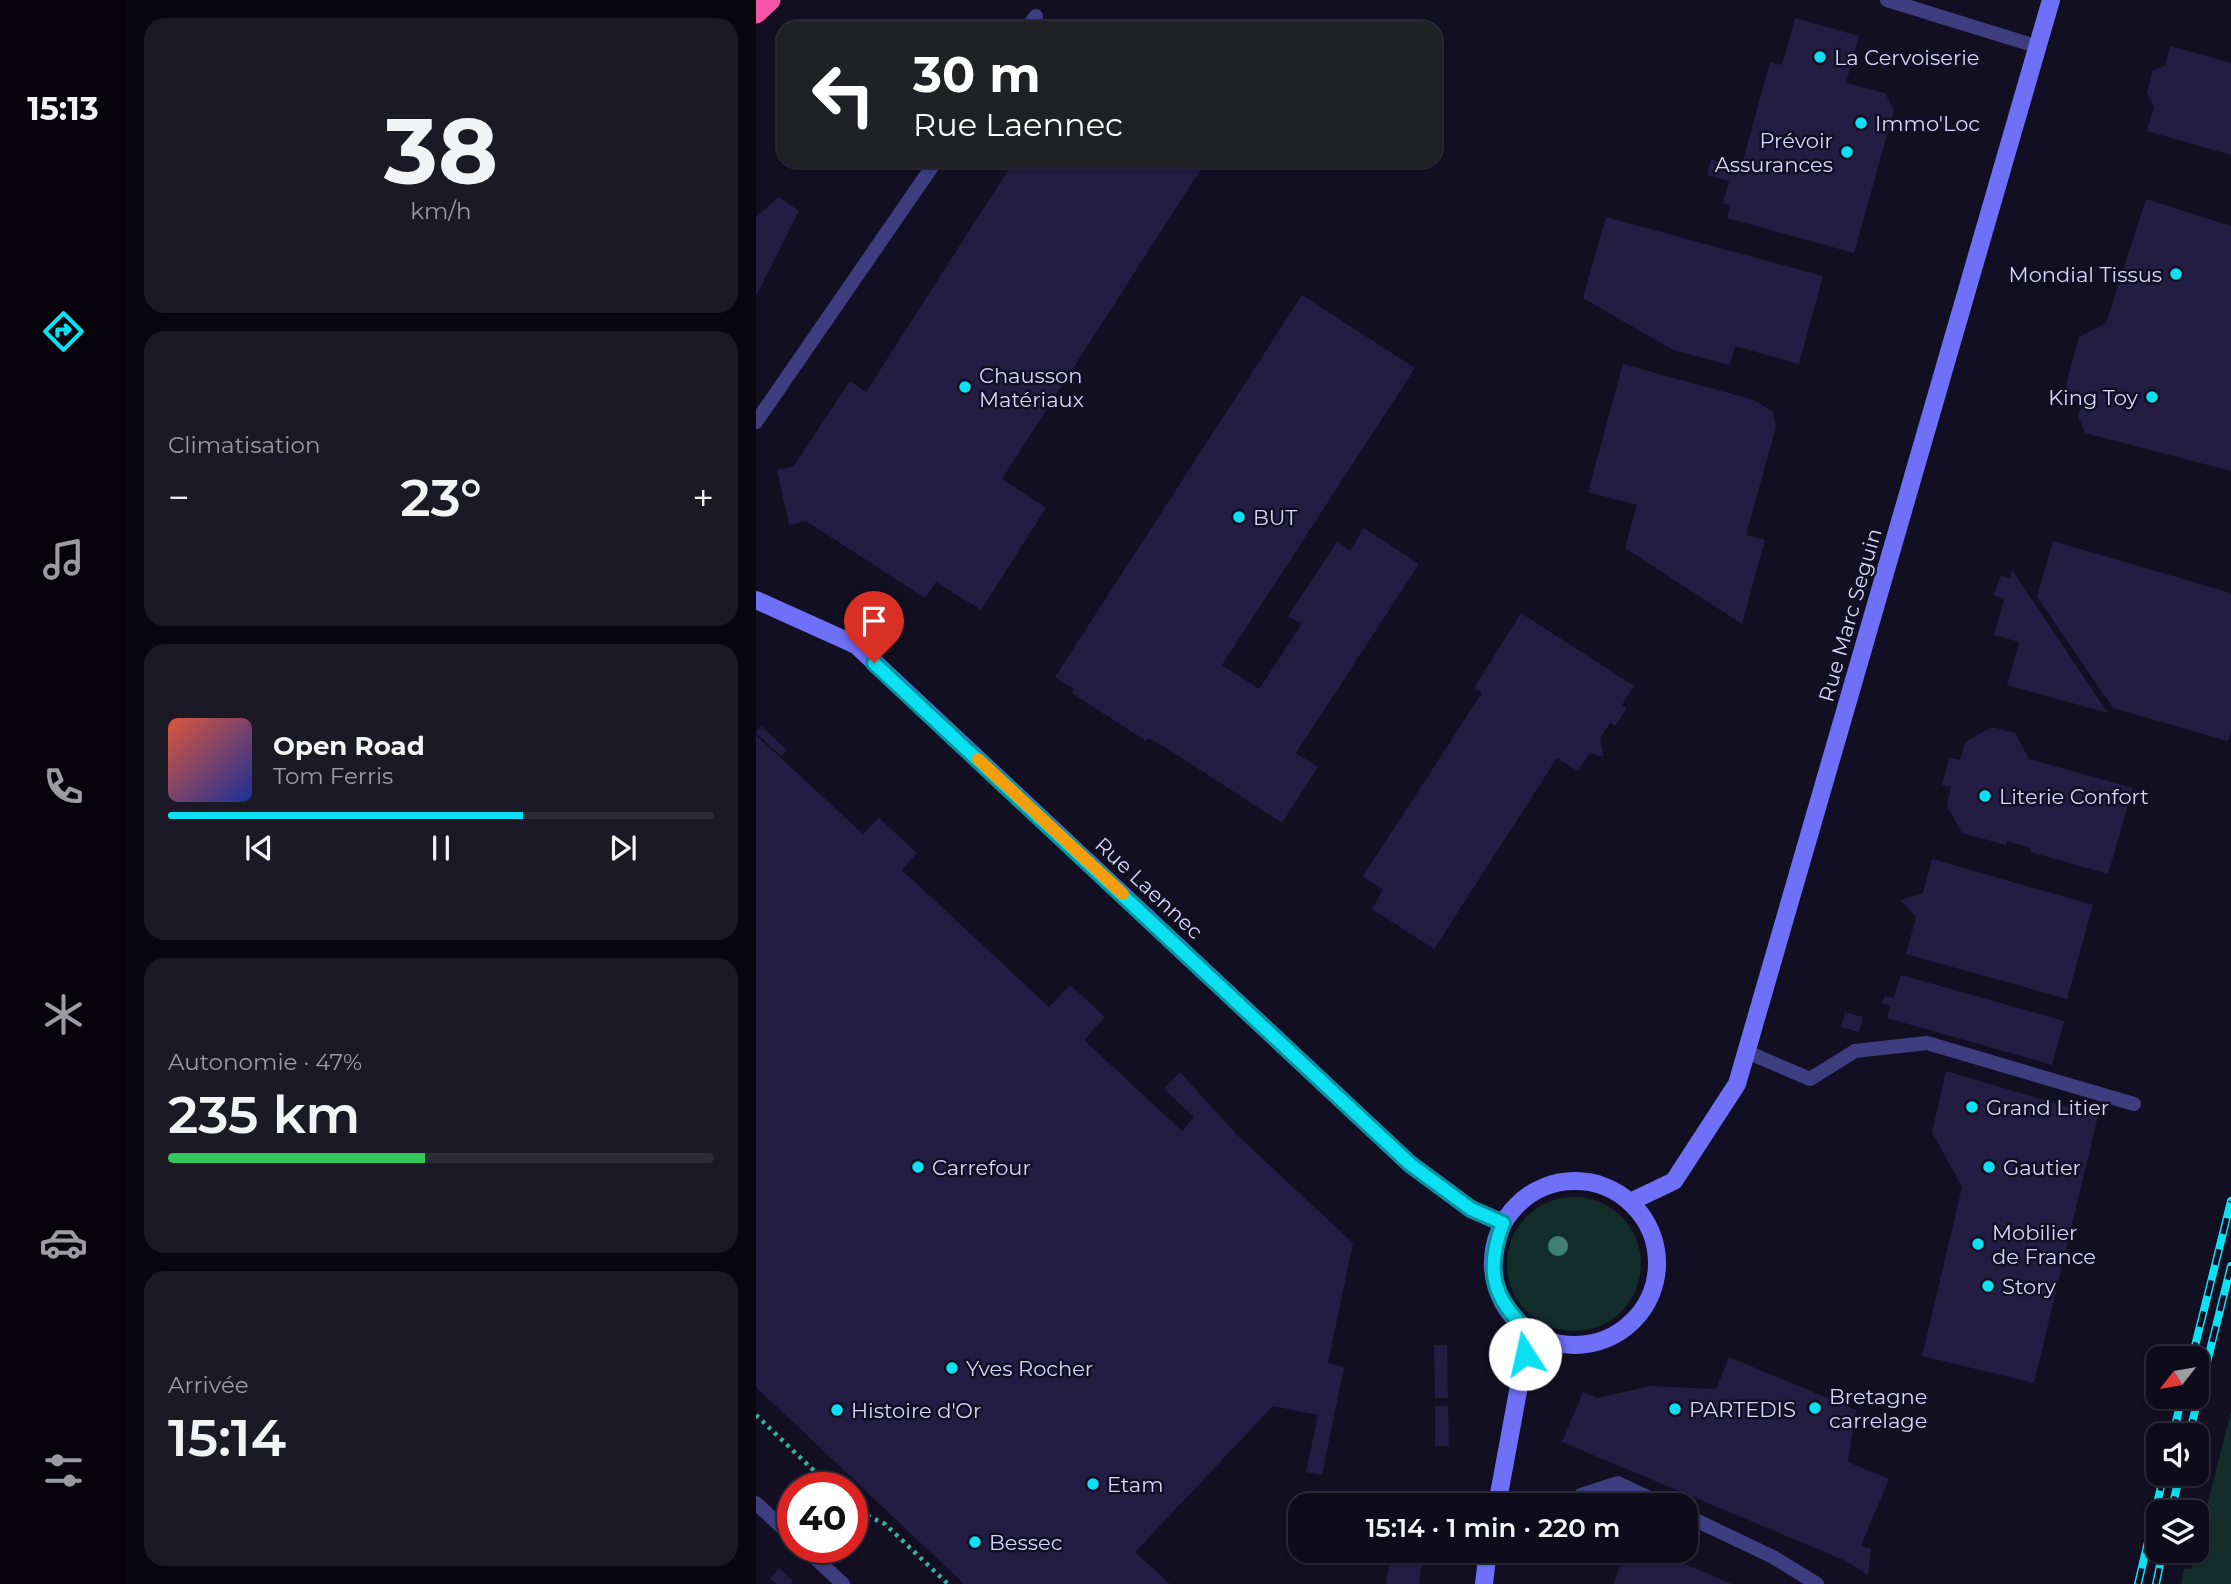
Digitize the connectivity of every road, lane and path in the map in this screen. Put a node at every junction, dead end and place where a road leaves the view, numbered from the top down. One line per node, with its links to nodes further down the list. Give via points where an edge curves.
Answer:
1 (770, 0): 4 (highway)
2 (1886, 0): 5 (lane)
3 (2051, 0): 5 (street, Rue Marc Seguin)
4 (756, 13)
5 (2039, 47): 9 (street, Rue Marc Seguin)
6 (931, 168): 7 (lane)
7 (756, 422)
8 (756, 600): 12 (street, Rue Laennec, via 856,645 1410,1164 1471,1209)
9 (1747, 1052): 10 (lane, via 1810,1079 1855,1051 1927,1043); 11 (street, Rue Marc Seguin, via 1737,1084 1674,1181)
10 (2134, 1104)
11 (1630, 1202): 12 (street, via 1586,1181 1562,1182 1538,1189 1518,1203); 13 (street, via 1647,1224 1656,1250 1656,1277 1648,1303 1631,1325 1608,1339 1581,1346 1554,1343)
12 (1503, 1223): 13 (street, via 1494,1246 1492,1270 1498,1294)
13 (1529, 1332): 16 (street)
14 (756, 1415): 15 (path)
15 (815, 1472)
16 (1499, 1493)
17 (1587, 1493): 18 (lane, via 1618,1483)
18 (1639, 1493)
19 (756, 1503): 22 (lane)
20 (868, 1516): 26 (path, via 885,1524)
21 (1698, 1521): 28 (lane)
22 (777, 1523)
23 (820, 1563): 25 (lane)
24 (1486, 1563): 27 (street)
25 (843, 1584)
26 (948, 1584)
27 (1484, 1584)
28 (1816, 1584)

